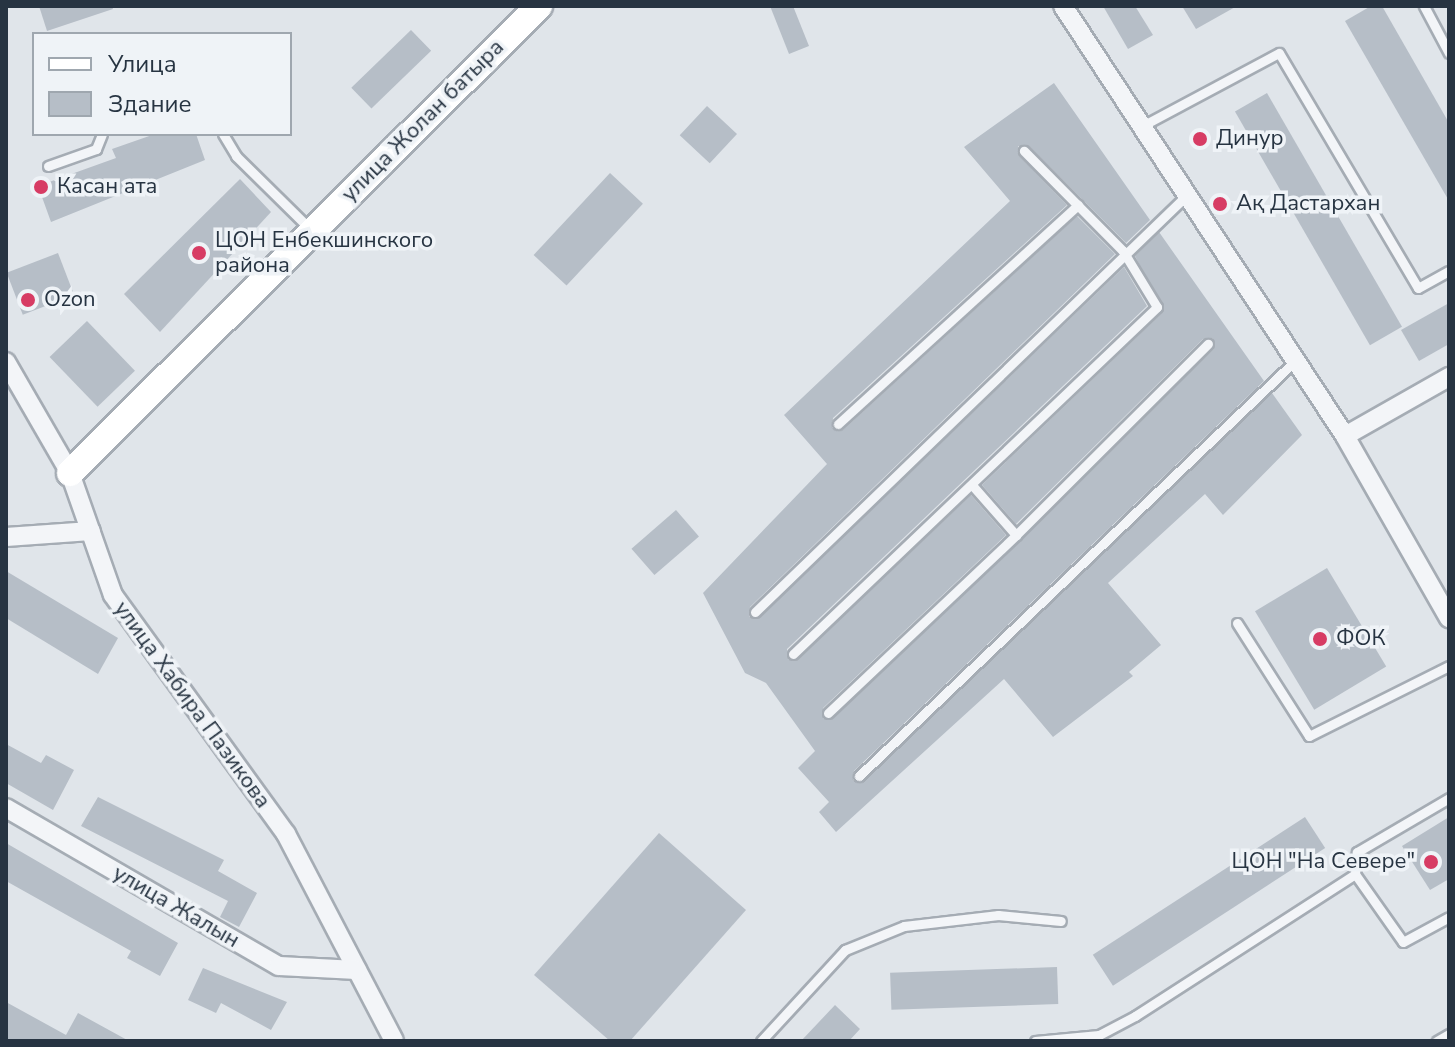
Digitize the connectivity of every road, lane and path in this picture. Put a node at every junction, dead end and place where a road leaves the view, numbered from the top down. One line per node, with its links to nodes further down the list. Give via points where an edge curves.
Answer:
1 (539, 6): 12 (street, улица Жолан батыра)
2 (1063, 6): 5 (street)
3 (1424, 6): 4 (lane)
4 (1449, 53)
5 (1142, 126): 10 (street); 14 (lane, via 1279,53 1418,288)
6 (101, 136): 9 (lane, via 96,149)
7 (224, 136): 12 (lane, via 236,156)
8 (1024, 151): 11 (lane)
9 (48, 166)
10 (1187, 195): 13 (lane); 16 (street)
11 (1078, 205): 13 (lane); 19 (lane)
12 (312, 232): 21 (street, улица Жолан батыра)
13 (1123, 251): 22 (lane, via 1156,296 1152,316); 26 (lane)
14 (1449, 271)
15 (1208, 344): 24 (lane)
16 (1296, 360): 20 (street); 32 (lane)
17 (6, 362): 21 (street, улица Хабира Пазикова)
18 (1449, 377): 20 (street)
19 (838, 424)
20 (1345, 436): 27 (street)
21 (70, 473): 23 (street, улица Хабира Пазикова)
22 (972, 485): 24 (lane); 29 (lane)
23 (91, 531): 25 (street); 38 (street, улица Хабира Пазикова, via 113,595 286,834)
24 (1016, 535): 31 (lane)
25 (6, 537)
26 (755, 612)
27 (1449, 618)
28 (1237, 623): 30 (lane, via 1309,736)
29 (793, 654)
30 (1449, 666)
31 (828, 713)
32 (859, 776)
33 (1449, 798): 35 (lane, via 1357,852)
34 (6, 808): 38 (street, улица Жалын, via 279,966)
35 (1355, 874): 36 (lane, via 1403,942); 42 (lane, via 1099,1035)
36 (1449, 917)
37 (1061, 921): 41 (lane, via 998,915 904,926 845,950)
38 (357, 970): 40 (street, улица Хабира Пазикова)
39 (1449, 1034): 43 (lane)
40 (394, 1041)
41 (761, 1041)
42 (1035, 1041)
43 (1437, 1041)

